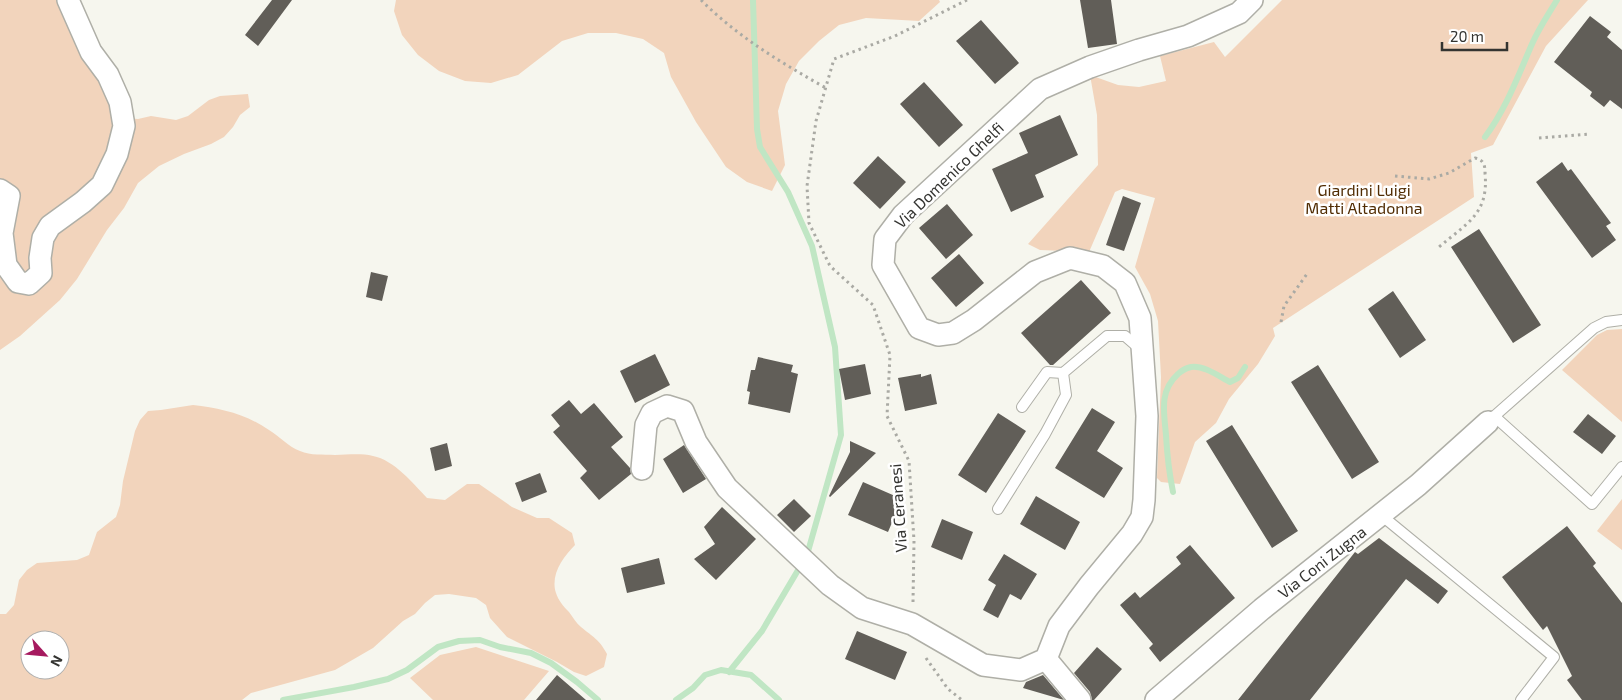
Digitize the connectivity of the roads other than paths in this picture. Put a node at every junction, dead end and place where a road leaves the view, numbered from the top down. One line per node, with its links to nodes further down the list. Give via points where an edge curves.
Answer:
1 (68, 0): 3 (street, via 91,52 108,75 120,102 124,126 117,154 102,185 50,226 43,238 40,273 29,284 18,282 6,266 2,233 9,196)
2 (1252, 0): 5 (street, Via Domenico Ghelfi, via 1239,12 1188,36 1090,67 1040,90 903,215 885,239 883,265 919,328 928,332 938,335 953,333 1035,272 1070,258 1104,266 1126,283 1140,318)
3 (0, 190)
4 (1622, 320): 8 (lane, via 1594,328)
5 (1143, 351): 6 (lane, via 1125,336 1107,336); 13 (street, Via Domenico Ghelfi, via 1147,416 1142,517 1059,626)
6 (1063, 373): 7 (lane, via 1047,372); 11 (lane, via 1066,395)
7 (1022, 407)
8 (1491, 419): 9 (lane, via 1592,504); 12 (street, Via Coni Zugna)
9 (1622, 467)
10 (642, 469): 13 (street, via 646,425 652,413 667,406 683,411 696,442 727,488 830,585 862,608 912,624 982,665 1021,670)
11 (998, 508)
12 (1381, 515): 15 (street, Via Coni Zugna, via 1262,609); 16 (lane, via 1554,657)
13 (1046, 659): 14 (street)
14 (1080, 700)
15 (1156, 700)
16 (1521, 700)

